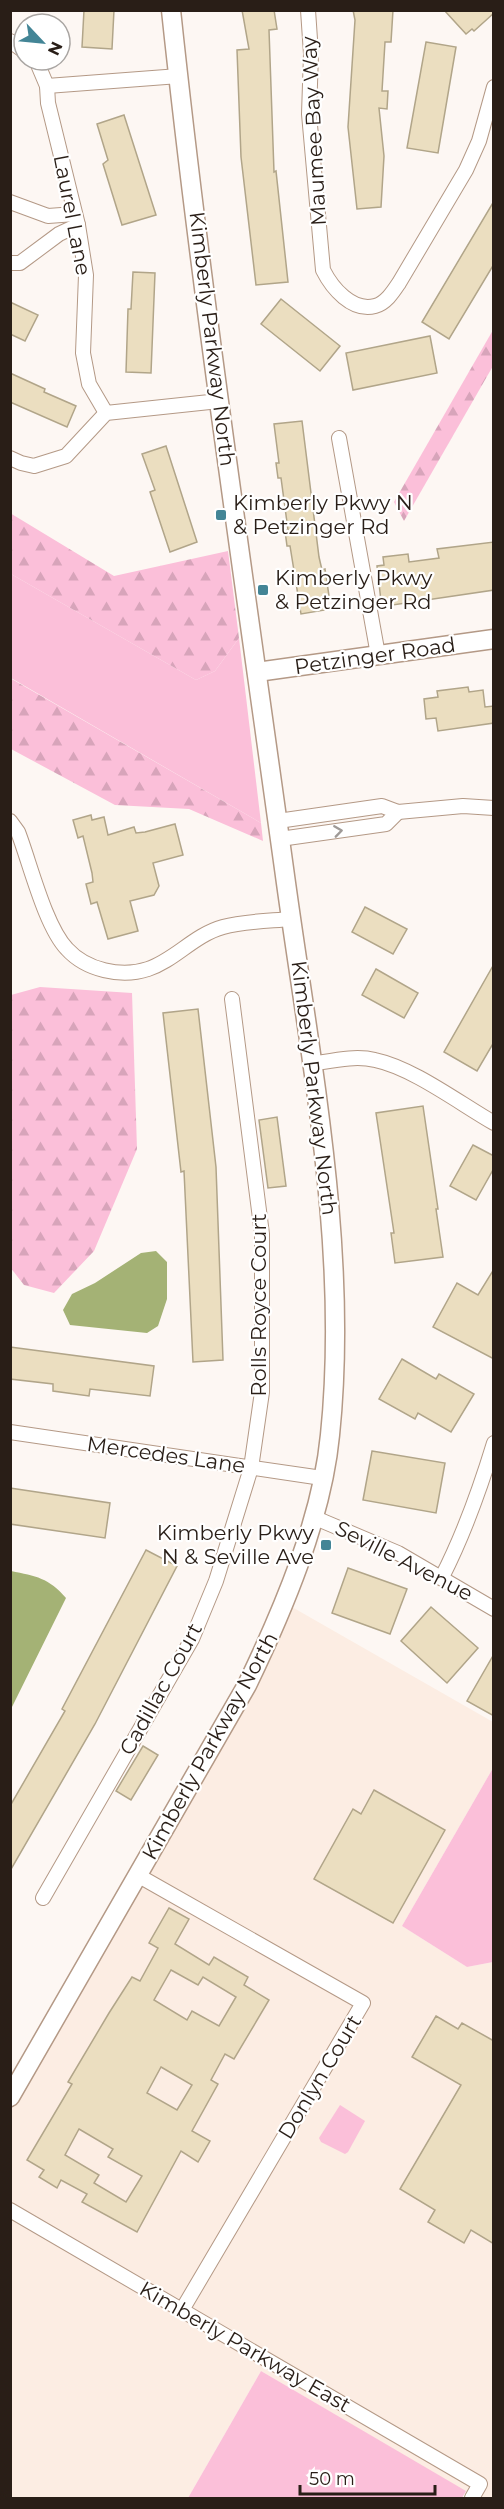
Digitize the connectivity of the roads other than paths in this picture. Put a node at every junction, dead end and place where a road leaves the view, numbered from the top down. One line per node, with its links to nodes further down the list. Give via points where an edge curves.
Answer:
1 (171, 10): 4 (street, Kimberly Parkway North)
2 (308, 10): 6 (street, Maumee Bay Way, via 309,114 323,270 334,289 361,305 375,306 390,296 399,283 466,170 479,141)
3 (41, 72): 5 (street, Laurel Lane)
4 (178, 76): 5 (street); 10 (street, Kimberly Parkway North)
5 (47, 86): 8 (street, Laurel Lane)
6 (494, 87)
7 (10, 202): 8 (street, via 48,216)
8 (77, 219): 9 (street, via 20,263); 11 (street, Laurel Lane, via 86,275 83,353 89,384)
9 (10, 262)
10 (219, 401): 11 (street); 16 (street, Kimberly Parkway North)
11 (106, 413): 13 (street, via 66,456 34,466)
12 (339, 438): 15 (street)
13 (10, 458)
14 (494, 639): 15 (street, Petzinger Road)
15 (378, 655): 16 (street, Petzinger Road)
16 (257, 672): 19 (street, Kimberly Parkway North)
17 (494, 808): 19 (street, via 463,806 398,812 382,806)
18 (10, 821): 20 (street, via 18,832 55,932 67,950 102,969 132,973 148,969 192,941 224,927)
19 (279, 830): 20 (street, Kimberly Parkway North)
20 (291, 919): 22 (street, Kimberly Parkway North)
21 (232, 999): 26 (street, Rolls Royce Court, via 262,1234 262,1392)
22 (311, 1064): 23 (street, via 374,1059 402,1069); 27 (street, Kimberly Parkway North, via 331,1223 337,1352 330,1440)
23 (494, 1123)
24 (10, 1432): 26 (street, Mercedes Lane)
25 (494, 1443): 29 (street)
26 (251, 1468): 27 (street, Mercedes Lane); 32 (street, Cadillac Court, via 216,1581 192,1639)
27 (322, 1478): 28 (street, Kimberly Parkway North)
28 (313, 1516): 29 (street, Seville Avenue); 31 (street, Kimberly Parkway North, via 280,1616 252,1676)
29 (442, 1577): 30 (street, Seville Avenue)
30 (494, 1609)
31 (139, 1876): 33 (street, Kimberly Parkway North); 35 (street, Donlyn Court, via 363,2003)
32 (43, 1898)
33 (10, 2097)
34 (10, 2210): 35 (street, Kimberly Parkway East)
35 (182, 2310): 36 (street, Kimberly Parkway East, via 480,2484)
36 (472, 2499)

